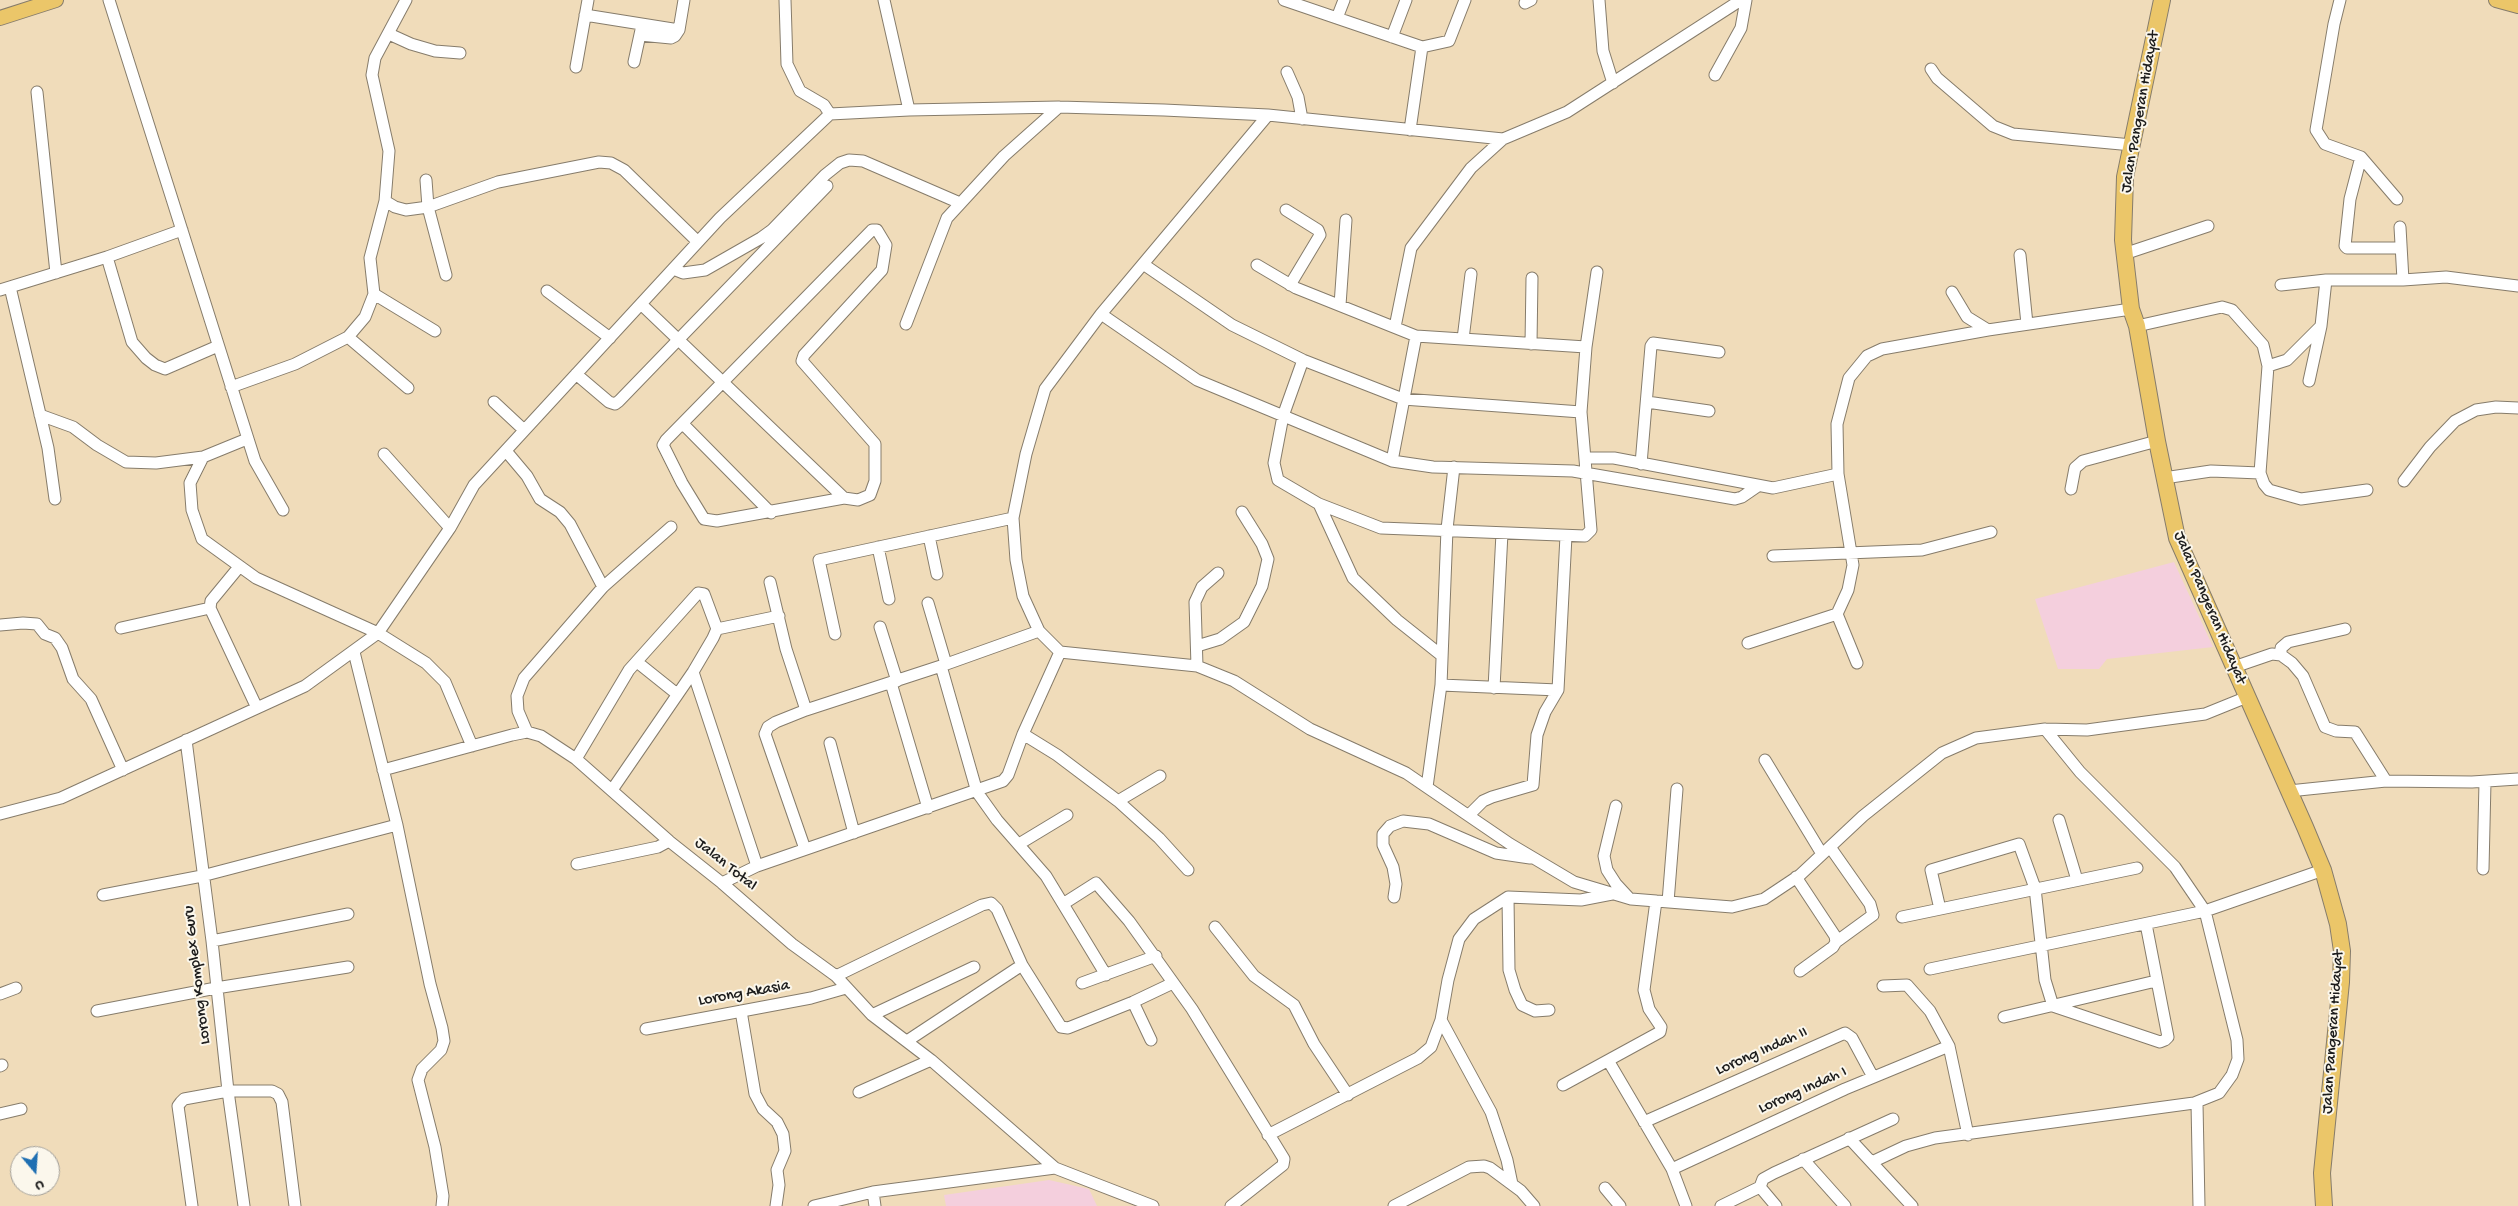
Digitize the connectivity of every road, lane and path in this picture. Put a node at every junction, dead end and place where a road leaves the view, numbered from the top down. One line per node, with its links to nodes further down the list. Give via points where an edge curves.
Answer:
1 (56, 0): 20 (main road)
2 (110, 0): 53 (street)
3 (406, 0): 23 (street)
4 (588, 0): 19 (street)
5 (684, 0): 22 (street, via 675,36 670,38)
6 (785, 0): 36 (street, via 787,64 800,91 824,105)
7 (884, 0): 35 (street)
8 (1285, 0): 21 (street)
9 (1344, 0): 21 (street)
10 (1406, 0): 24 (street)
11 (1465, 0): 25 (street, via 1449,41)
12 (1600, 0): 32 (street, via 1602,51)
13 (1741, 0): 32 (street)
14 (1746, 0): 31 (street, via 1740,28)
15 (2162, 0): 41 (highway, Jalan Pangeran Hidayat)
16 (2340, 0): 42 (street, via 2316,130 2325,144)
17 (2496, 0): 18 (main road)
18 (2518, 6)
19 (585, 15): 22 (street); 28 (street)
20 (0, 18)
21 (1338, 18): 24 (street)
22 (641, 30): 27 (street)
23 (389, 34): 26 (street, via 435,51); 46 (street, via 375,58 372,75 389,151)
24 (1392, 37): 25 (street)
25 (1422, 47): 39 (street)
26 (460, 54)
27 (634, 62)
28 (576, 67)
29 (1931, 69): 41 (street, via 1942,83 1993,126 2013,134)
30 (1287, 72): 38 (street, via 1298,97)
31 (1715, 75)
32 (1613, 83): 40 (street, via 1567,112)
33 (37, 92): 63 (street)
34 (1058, 107): 35 (street); 37 (street); 47 (street, via 1004,156)
35 (909, 110): 36 (street)
36 (830, 114): 54 (street)
37 (1268, 116): 38 (street); 59 (street)
38 (1302, 119): 39 (street)
39 (1410, 130): 40 (street)
40 (1503, 139): 84 (street, via 1471,168 1411,248)
41 (2132, 145): 56 (highway, Jalan Pangeran Hidayat, via 2125,177)
42 (2361, 157): 45 (street); 55 (street, via 2350,199 2345,246)
43 (426, 180): 48 (street)
44 (827, 186): 90 (street)
45 (2396, 199)
46 (386, 201): 48 (street, via 406,210); 75 (street, via 370,258)
47 (960, 203): 61 (street, via 863,160 849,160 825,175 761,238 704,270 683,273); 80 (street, via 947,218)
48 (428, 208): 54 (street, via 498,182 599,162 611,163 624,170); 65 (street)
49 (1286, 210): 69 (street, via 1318,230 1320,235)
50 (1346, 220): 77 (street)
51 (2208, 226): 56 (street)
52 (2400, 227): 55 (street)
53 (182, 230): 58 (street); 93 (street)
54 (698, 242): 61 (street)
55 (2401, 248): 68 (street)
56 (2124, 254): 78 (highway, Jalan Pangeran Hidayat)
57 (2020, 255): 81 (street)
58 (107, 257): 63 (street); 93 (street, via 132,342 146,358 165,369)
59 (1143, 264): 79 (street); 96 (street, via 1232,326)
60 (1257, 265): 69 (street)
61 (673, 269): 76 (street)
62 (1597, 272): 94 (street)
63 (56, 273): 72 (street)
64 (1471, 274): 91 (street)
65 (446, 275)
66 (1532, 278): 92 (street)
67 (2326, 280): 68 (street); 70 (street); 83 (street)
68 (2403, 280): 71 (street, via 2446,277)
69 (1290, 285): 77 (street)
70 (2281, 285)
71 (2518, 286)
72 (5, 289): 109 (street)
73 (547, 291): 89 (street)
74 (1952, 292): 85 (street, via 1967,316)
75 (374, 294): 86 (street); 88 (street, via 365,316)
76 (641, 304): 89 (street); 90 (street)
77 (1340, 305): 84 (street)
78 (2131, 309): 81 (street); 82 (highway, Jalan Pangeran Hidayat)
79 (1101, 314): 110 (street, via 1197,380); 136 (street, via 1045,389)
80 (906, 324)
81 (2027, 324): 85 (street)
82 (2137, 326): 97 (street, via 2227,307 2263,344); 114 (highway, Jalan Pangeran Hidayat)
83 (2321, 326): 97 (street, via 2287,360); 100 (street)
84 (1395, 327): 87 (street)
85 (1988, 330): 124 (street, via 1882,350 1868,356 1849,378 1837,424)
86 (435, 331)
87 (1416, 336): 91 (street); 103 (street)
88 (348, 337): 101 (street, via 295,364); 102 (street)
89 (610, 338): 98 (street)
90 (679, 338): 98 (street, via 616,404 609,402); 99 (street)
91 (1463, 339): 92 (street)
92 (1531, 344): 94 (street)
93 (218, 346): 101 (street)
94 (1586, 347): 108 (street)
95 (1719, 352): 105 (street, via 1654,343 1651,346)
96 (1303, 360): 103 (street); 110 (street)
97 (2268, 366): 122 (street)
98 (576, 374): 112 (street)
99 (723, 382): 111 (street); 130 (street); 130 (street, via 872,230 877,230 886,245 882,270 802,362 875,444 875,481 870,494 858,500)
100 (2309, 382)
101 (230, 387): 113 (street)
102 (408, 388)
103 (1403, 399): 108 (street); 119 (street)
104 (494, 402): 112 (street)
105 (1647, 402): 107 (street); 120 (street)
106 (2518, 408): 126 (street, via 2476,410 2455,421 2430,446)
107 (1709, 411)
108 (1581, 412): 118 (street)
109 (40, 416): 117 (street, via 73,426 126,462 156,463); 131 (street)
110 (1283, 416): 119 (street); 132 (street, via 1274,463 1278,480)
111 (683, 424): 134 (street); 134 (street, via 663,445 704,519 717,521)
112 (524, 430): 115 (street)
113 (248, 439): 117 (street); 133 (street, via 255,461)
114 (2157, 441): 125 (highway, Jalan Pangeran Hidayat); 128 (street, via 2083,461 2075,468)
115 (506, 451): 138 (street, via 474,485); 151 (street, via 527,476 540,499 560,512 570,524)
116 (384, 454): 138 (street)
117 (203, 458): 147 (street, via 190,483 192,510 202,539)
118 (1586, 458): 120 (street, via 1614,458); 123 (street)
119 (1392, 461): 121 (street)
120 (1641, 464): 127 (street)
121 (1454, 467): 123 (street); 139 (street)
122 (2260, 473): 125 (street, via 2211,471); 129 (street, via 2269,490 2288,497 2301,499)
123 (1588, 474): 127 (street, via 1734,498 1742,497); 143 (street, via 1591,530 1585,536)
124 (1838, 474): 127 (street, via 1772,488); 145 (street)
125 (2164, 478): 175 (highway, Jalan Pangeran Hidayat, via 2177,538)
126 (2404, 481)
127 (1758, 486)
128 (2072, 489)
129 (2367, 490)
130 (844, 498): 134 (street)
131 (55, 499)
132 (1318, 504): 139 (street, via 1381,528); 169 (street, via 1353,578 1397,620)
133 (283, 510)
134 (771, 512)
135 (1242, 512): 166 (street, via 1268,559 1262,586 1244,622 1220,639)
136 (1012, 518): 142 (street); 162 (street, via 1023,596)
137 (671, 527): 151 (street)
138 (450, 528): 163 (street)
139 (1447, 529): 141 (street); 169 (street)
140 (1991, 532): 145 (street, via 1922,550)
141 (1502, 533): 143 (street); 179 (street)
142 (928, 536): 144 (street); 149 (street)
143 (1566, 536): 180 (street)
144 (878, 547): 152 (street); 164 (street, via 819,560)
145 (1851, 554): 146 (street); 155 (street, via 1853,565 1848,590)
146 (1773, 556)
147 (239, 567): 154 (street, via 211,601); 163 (street, via 256,578)
148 (1218, 573): 166 (street, via 1202,587 1195,602)
149 (937, 574)
150 (770, 582): 156 (street)
151 (603, 587): 186 (street, via 524,678 517,696 518,711)
152 (889, 600)
153 (928, 603): 173 (street)
154 (210, 608): 159 (street); 183 (street)
155 (1837, 614): 165 (street); 172 (street)
156 (778, 616): 160 (street); 184 (street)
157 (0, 625): 193 (street, via 37,624 45,634 55,638 73,679 91,699)
158 (880, 627): 177 (street)
159 (121, 628)
160 (717, 629): 171 (street, via 704,594 698,593); 176 (street)
161 (2345, 629): 170 (street, via 2288,642 2280,648)
162 (1039, 631): 168 (street); 173 (street)
163 (378, 633): 167 (street); 190 (street, via 426,663 445,682)
164 (835, 634)
165 (1748, 642)
166 (1197, 646): 174 (street)
167 (354, 652): 183 (street, via 305,686); 194 (street)
168 (1060, 652): 174 (street); 187 (street)
169 (1441, 655): 178 (street)
170 (2281, 655): 175 (street, via 2272,654); 197 (street, via 2303,676 2325,727 2355,732)
171 (637, 662): 181 (street); 191 (street, via 629,670)
172 (1857, 663)
173 (944, 665): 177 (street); 203 (street)
174 (1197, 666): 199 (street, via 1234,681 1310,730 1406,773)
175 (2234, 667): 182 (highway, Jalan Pangeran Hidayat)
176 (693, 672): 181 (street); 219 (street)
177 (894, 682): 184 (street); 206 (street)
178 (1441, 685): 179 (street); 199 (street)
179 (1494, 688): 180 (street)
180 (1558, 690): 208 (street, via 1537,735 1533,785 1492,797)
181 (677, 694): 201 (street)
182 (2247, 697): 185 (street, via 2205,714 2087,730); 202 (highway, Jalan Pangeran Hidayat)
183 (257, 708): 188 (street)
184 (806, 710): 215 (street, via 776,722 768,727 765,734)
185 (2045, 729): 216 (street, via 1976,738 1942,753); 238 (street, via 2080,772 2175,867)
186 (527, 732): 190 (street); 191 (street, Jalan Total, via 541,736)
187 (1023, 734): 203 (street, via 1008,775 1003,781); 204 (street)
188 (186, 740): 193 (street); 224 (street, Lorong Komplex Guru)
189 (830, 744): 212 (street)
190 (472, 746): 194 (street)
191 (576, 759): 201 (street, Jalan Total)
192 (1765, 760): 216 (street)
193 (123, 770): 207 (street, via 61,798)
194 (383, 770): 211 (street)
195 (1160, 776): 204 (street)
196 (2518, 779): 198 (street)
197 (2386, 781): 198 (street); 202 (street)
198 (2485, 782): 221 (street)
199 (1427, 787): 208 (street)
200 (1677, 789): 235 (street)
201 (612, 790): 213 (street, Jalan Total)
202 (2289, 791): 223 (highway, Jalan Pangeran Hidayat)
203 (977, 792): 206 (street); 214 (street)
204 (1118, 801): 222 (street)
205 (1616, 806): 233 (street, via 1604,856 1607,870)
206 (928, 808): 212 (street)
207 (0, 814)
208 (1469, 814): 217 (street)
209 (1067, 815): 214 (street)
210 (2060, 820): 226 (street)
211 (397, 825): 224 (street); 300 (street, via 444,1041 441,1050 422,1069 418,1080 435,1147)
212 (854, 834): 215 (street)
213 (669, 841): 218 (street, via 658,848); 227 (street, Jalan Total)
214 (1019, 844): 236 (street, via 1046,876)
215 (805, 849): 219 (street)
216 (1826, 850): 225 (street); 244 (street, via 1870,904 1873,915)
217 (1534, 858): 229 (street, via 1574,882); 231 (street, via 1496,853 1429,824 1403,822 1390,826 1383,834 1383,845 1393,867)
218 (577, 864)
219 (757, 866): 227 (street)
220 (2137, 868): 226 (street)
221 (2483, 869)
222 (1188, 870)
223 (2323, 870): 238 (street); 315 (highway, Jalan Pangeran Hidayat, via 2342,951 2322,1173)
224 (202, 876): 230 (street); 243 (street, Lorong Komplex Guru)
225 (1796, 877): 235 (street, via 1764,899 1732,907); 244 (street)
226 (2078, 880): 228 (street)
227 (722, 883): 253 (street, Jalan Total, via 792,944)
228 (2035, 888): 237 (street); 237 (street, via 2019,844 1931,870); 245 (street)
229 (1613, 894): 232 (street, via 1581,900); 233 (street)
230 (103, 895)
231 (1394, 896)
232 (1508, 896): 264 (street, via 1509,970 1515,990 1522,1006 1535,1011); 269 (street, via 1474,919 1459,939)
233 (1631, 900): 234 (street)
234 (1656, 902): 235 (street); 275 (street, via 1644,990 1649,1009 1661,1027 1660,1032)
235 (1668, 902)
236 (1063, 904): 246 (street, via 1096,883); 252 (street)
237 (1940, 908): 240 (street)
238 (2205, 910): 241 (street); 281 (street, via 2237,1040 2238,1058 2232,1075 2219,1093)
239 (348, 914): 243 (street)
240 (1902, 917)
241 (2146, 924): 245 (street); 254 (street)
242 (1216, 927): 280 (street, via 1254,976 1294,1004 1314,1044)
243 (212, 941): 259 (street, Lorong Komplex Guru)
244 (1836, 942): 251 (street)
245 (2041, 946): 250 (street); 263 (street, via 2045,980)
246 (1156, 956): 252 (street); 256 (street)
247 (1022, 965): 253 (street, via 997,909 991,903); 262 (street, via 1061,1027 1068,1028); 272 (street)
248 (974, 967): 267 (street)
249 (348, 968): 259 (street)
250 (1930, 968)
251 (1800, 970)
252 (1106, 975): 255 (street)
253 (836, 976): 260 (street, Jalan Total)
254 (2156, 981): 263 (street); 263 (street, via 2168,1037 2160,1042)
255 (1082, 983)
256 (1173, 983): 262 (street); 286 (street)
257 (1884, 986): 273 (street, via 1907,985 1930,1011)
258 (16, 988): 261 (street)
259 (216, 988): 265 (street); 278 (street, Lorong Komplex Guru)
260 (846, 988): 266 (street, Lorong Akasia); 267 (street, Jalan Total)
261 (0, 994)
262 (1133, 1002): 271 (street)
263 (2053, 1006): 268 (street)
264 (1549, 1010)
265 (97, 1011)
266 (741, 1011): 270 (street, Lorong Akasia); 301 (street, via 755,1094 763,1108 778,1122 783,1134 785,1151 777,1170)
267 (872, 1015): 272 (street, Jalan Total)
268 (2004, 1017)
269 (1441, 1020): 280 (street, via 1431,1046 1418,1058); 293 (street, via 1491,1112)
270 (646, 1029)
271 (1151, 1040)
272 (907, 1041): 274 (street, Jalan Total)
273 (1949, 1046): 276 (street, Lorong Indah I); 287 (street)
274 (931, 1060): 279 (street); 291 (street, Jalan Total)
275 (1609, 1062): 277 (street); 285 (street)
276 (1873, 1078): 285 (street, Lorong Indah II, via 1852,1038 1846,1033); 292 (street, Lorong Indah I)
277 (1563, 1085)
278 (228, 1091): 297 (street, via 184,1099 178,1106); 298 (street, Lorong Komplex Guru); 299 (street, via 272,1091 278,1094 282,1102)
279 (859, 1092)
280 (1348, 1095): 286 (street)
281 (2197, 1103): 287 (street); 314 (street)
282 (22, 1109): 283 (street)
283 (0, 1114)
284 (1892, 1119): 288 (street)
285 (1644, 1122): 292 (street)
286 (1268, 1135): 305 (street, via 1284,1159 1283,1165)
287 (1968, 1135): 290 (street, via 1922,1141)
288 (1849, 1138): 289 (street); 290 (street)
289 (1803, 1159): 294 (street, via 1763,1179); 312 (street)
290 (1872, 1162): 313 (street)
291 (1056, 1168): 296 (street); 304 (street)
292 (1672, 1169): 309 (street)
293 (1512, 1184): 306 (street, via 1490,1168 1469,1168); 307 (street)
294 (1760, 1187): 310 (street); 311 (street)
295 (1606, 1188): 308 (street)
296 (872, 1192): 302 (street); 303 (street)
297 (192, 1206)
298 (244, 1206)
299 (295, 1206)
300 (442, 1206)
301 (776, 1206)
302 (814, 1206)
303 (876, 1206)
304 (1153, 1206)
305 (1231, 1206)
306 (1394, 1206)
307 (1534, 1206)
308 (1620, 1206)
309 (1686, 1206)
310 (1721, 1206)
311 (1776, 1206)
312 (1845, 1206)
313 (1912, 1206)
314 (2199, 1206)
315 (2324, 1206)

